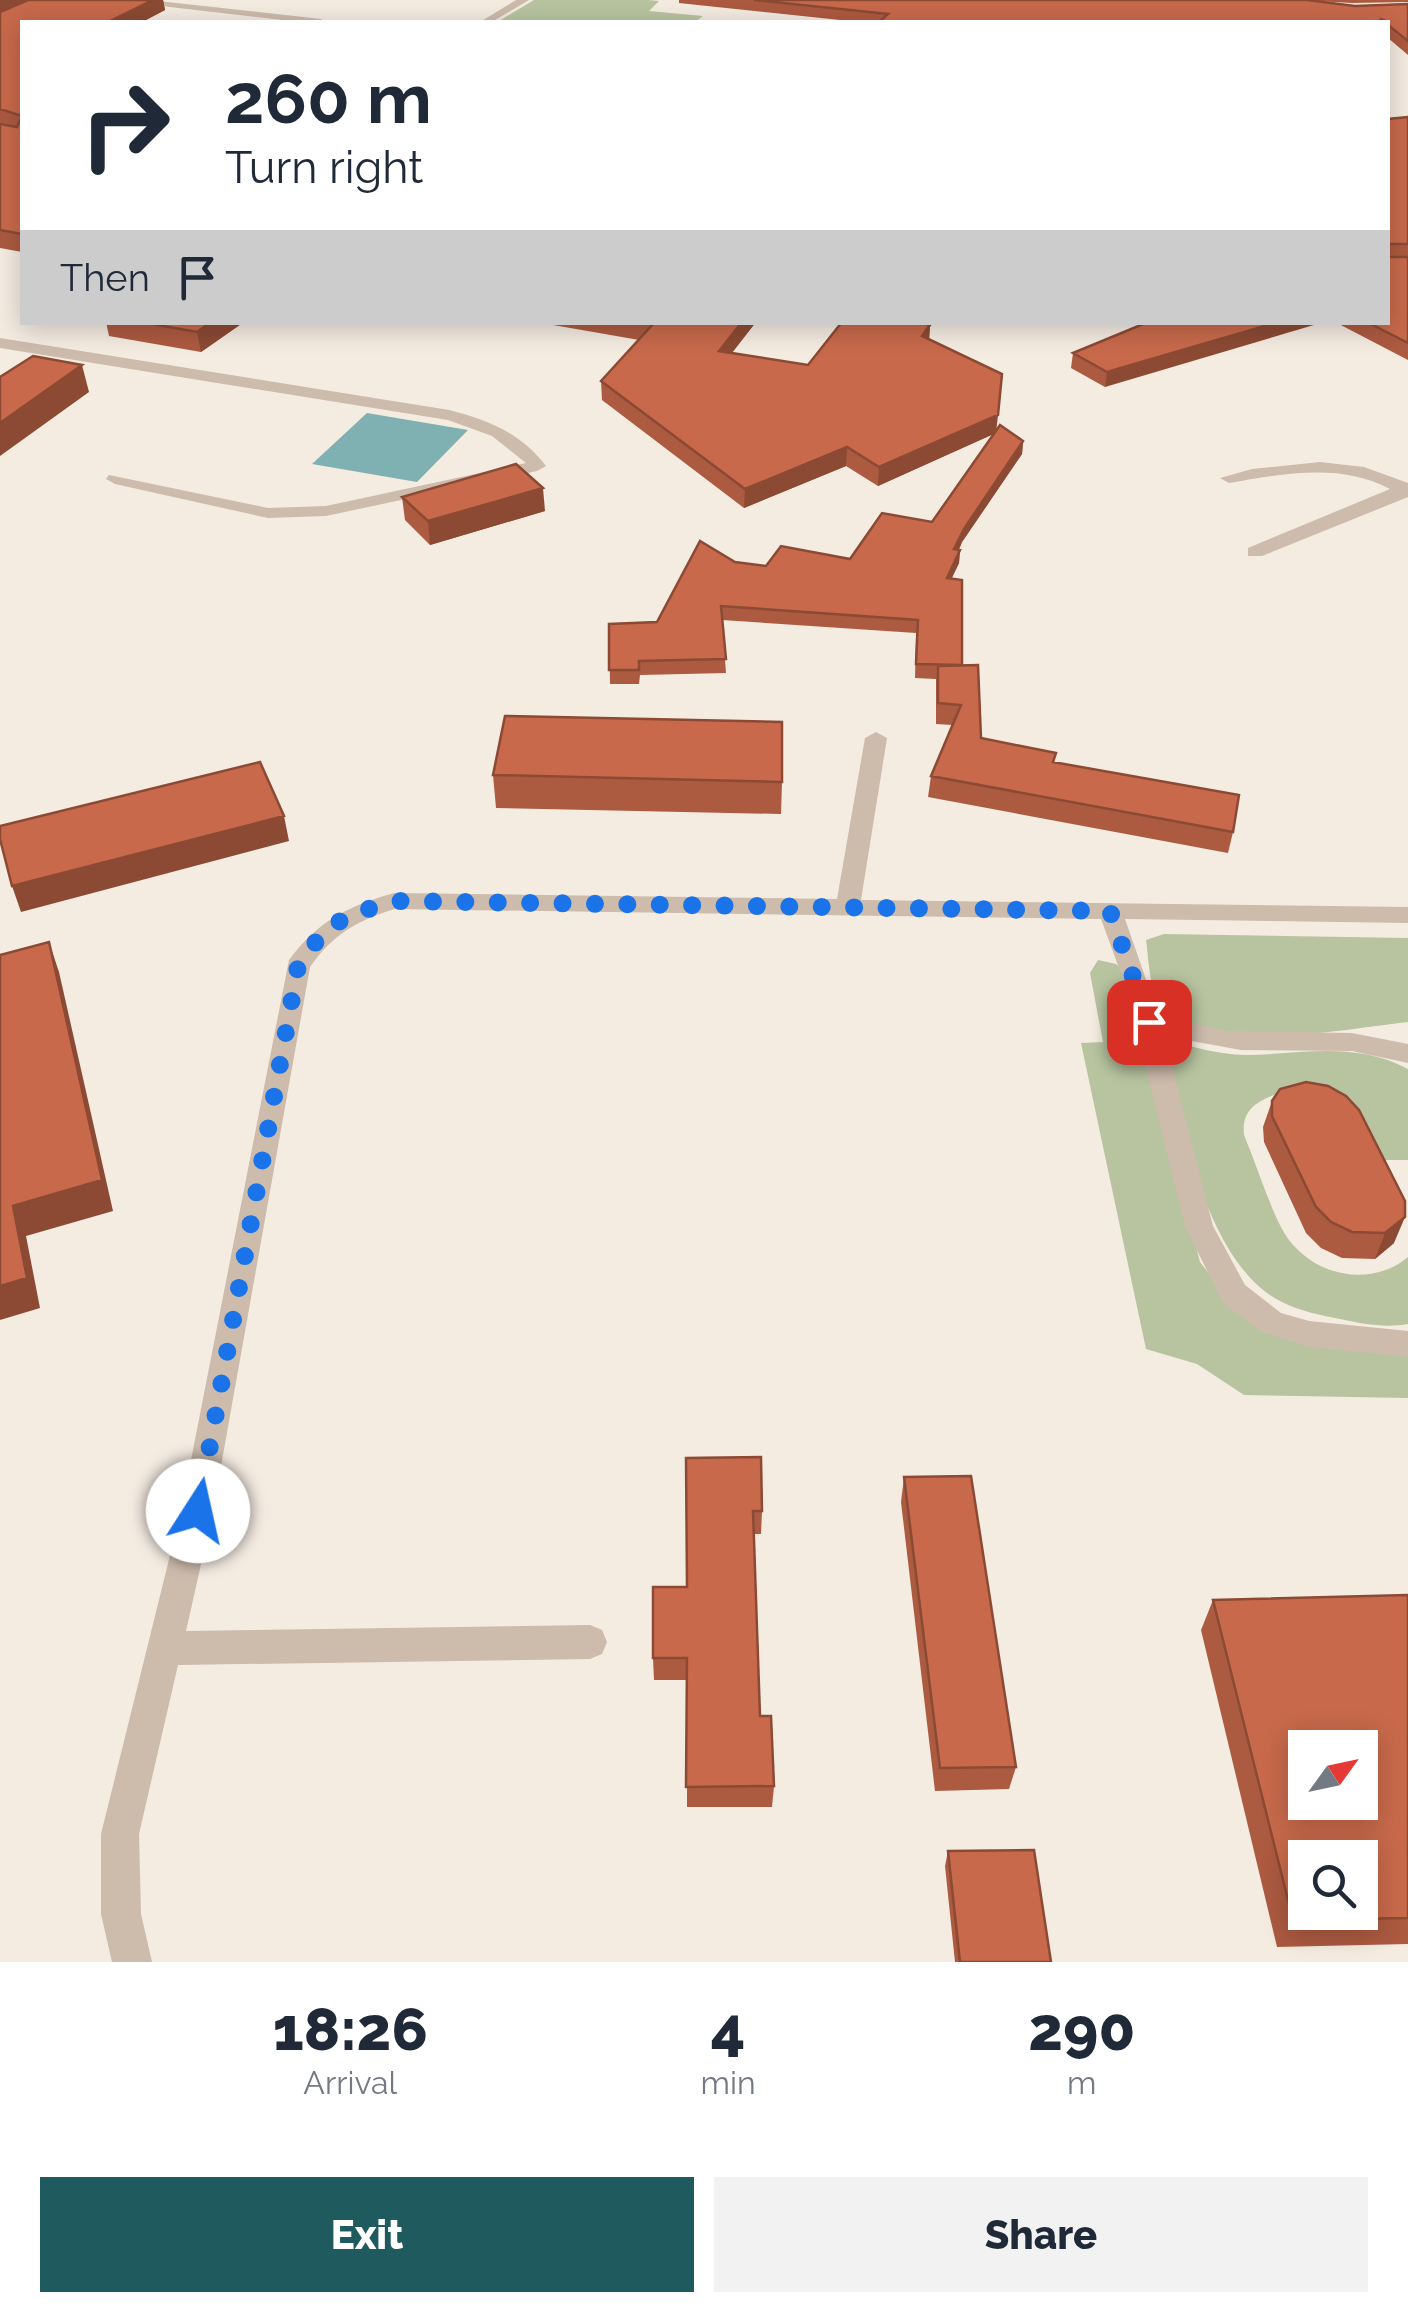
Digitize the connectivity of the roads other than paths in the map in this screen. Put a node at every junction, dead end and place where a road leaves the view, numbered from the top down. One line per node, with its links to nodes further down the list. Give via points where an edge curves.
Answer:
1 (524, 0): 4 (street)
2 (152, 2): 3 (street)
3 (304, 20)
4 (489, 20)
5 (0, 343): 6 (street, via 449,414 498,431 537,466 326,511 268,514)
6 (115, 478)
7 (1228, 478): 8 (street, via 1310,464 1370,474)
8 (1407, 490): 9 (street)
9 (1254, 552)
10 (876, 738): 11 (street)
11 (848, 907): 12 (street); 18 (street, via 394,901 320,933 298,966 198,1511)
12 (1110, 911): 13 (street); 14 (street)
13 (1408, 916)
14 (1149, 1022): 15 (street, via 1208,1038 1361,1042); 16 (street, via 1199,1226 1234,1294 1270,1322 1309,1334)
15 (1408, 1054)
16 (1408, 1344)
17 (590, 1642): 18 (street)
18 (165, 1648): 19 (street, via 120,1834 121,1914)
19 (132, 1962)

